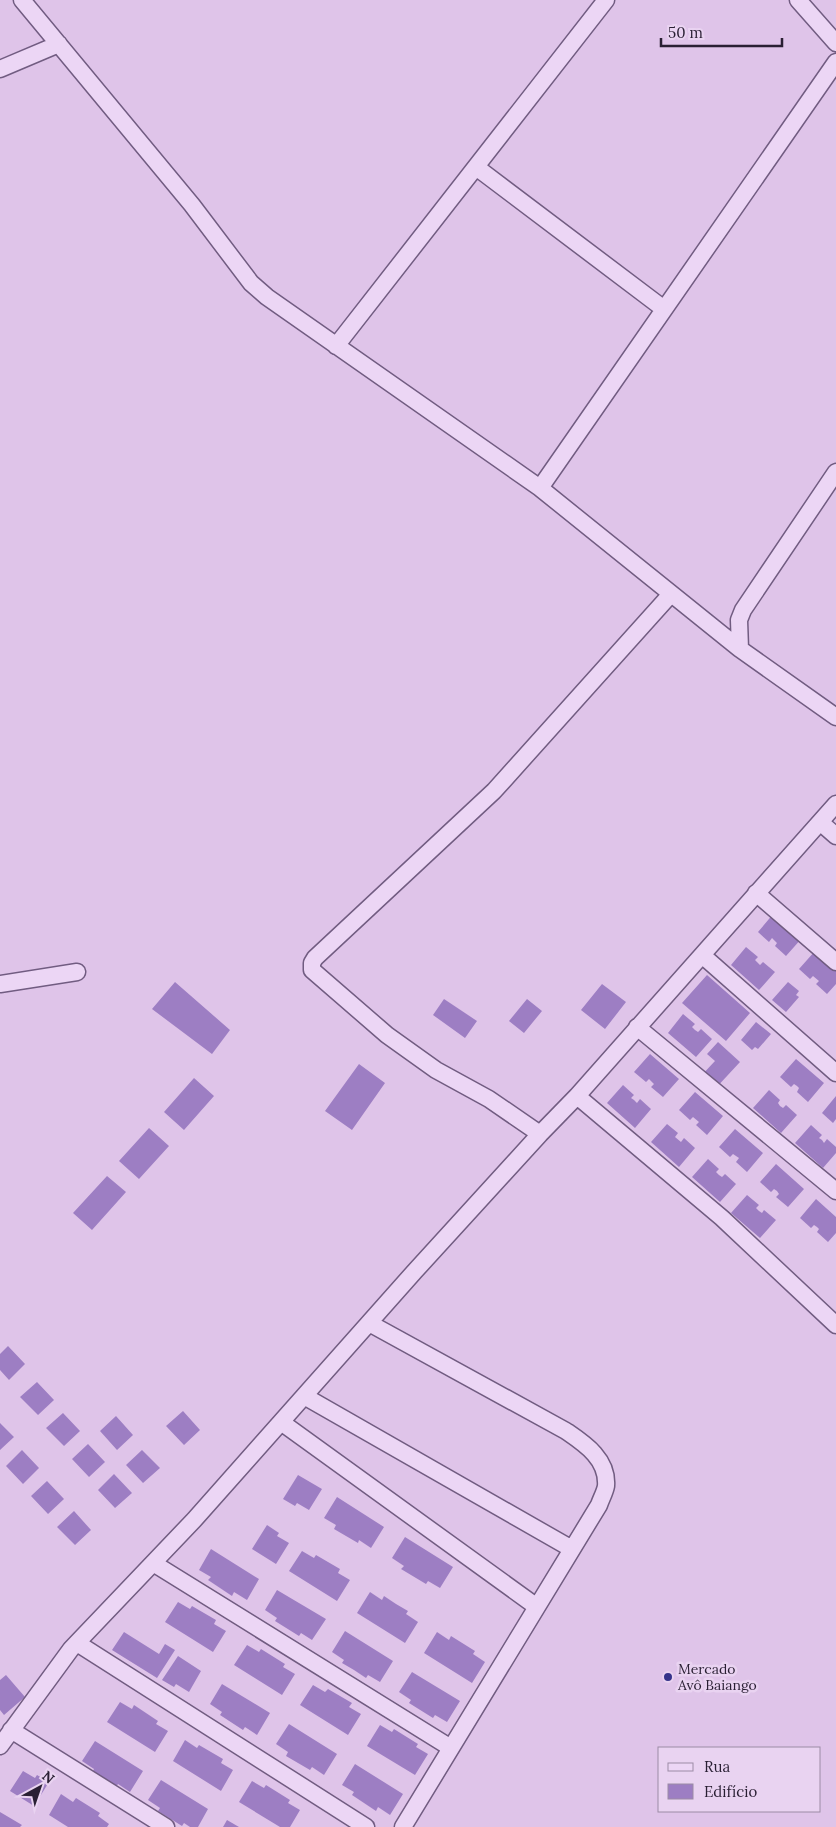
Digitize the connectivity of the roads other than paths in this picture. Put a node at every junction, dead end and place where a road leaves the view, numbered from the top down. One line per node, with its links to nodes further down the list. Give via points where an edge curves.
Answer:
1 (22, 0): 5 (street)
2 (606, 0): 8 (street)
3 (798, 0): 4 (street)
4 (836, 43)
5 (59, 44): 7 (street); 10 (street, via 192,205 251,283)
6 (836, 62): 9 (street)
7 (0, 70)
8 (476, 167): 9 (street); 10 (street)
9 (664, 309): 12 (street)
10 (336, 346): 12 (street)
11 (836, 472): 14 (street, via 743,610 739,620)
12 (540, 488): 13 (street)
13 (671, 594): 14 (street); 27 (street, via 494,791 312,963 312,970 387,1035 436,1070 489,1099)
14 (740, 650): 15 (street)
15 (836, 717)
16 (836, 804): 17 (street)
17 (820, 822): 18 (street); 19 (street)
18 (836, 836)
19 (756, 893): 20 (street); 21 (street)
20 (702, 955): 24 (street); 25 (street)
21 (836, 962)
22 (77, 972): 23 (street)
23 (0, 984)
24 (637, 1027): 26 (street); 28 (street)
25 (836, 1073)
26 (577, 1096): 27 (street); 30 (street, via 722,1218)
27 (540, 1134): 29 (street)
28 (836, 1192)
29 (369, 1322): 31 (street); 33 (street, via 566,1430 598,1458 603,1464 606,1486 599,1505)
30 (836, 1325)
31 (304, 1396): 32 (street); 33 (street)
32 (281, 1422): 34 (street); 35 (street)
33 (572, 1548): 35 (street)
34 (153, 1563): 36 (street); 39 (street)
35 (537, 1607): 39 (street)
36 (77, 1643): 37 (street); 41 (street)
37 (11, 1730): 38 (street); 40 (street)
38 (0, 1746)
39 (451, 1748): 42 (street)
40 (166, 1827)
41 (366, 1827)
42 (403, 1827)

